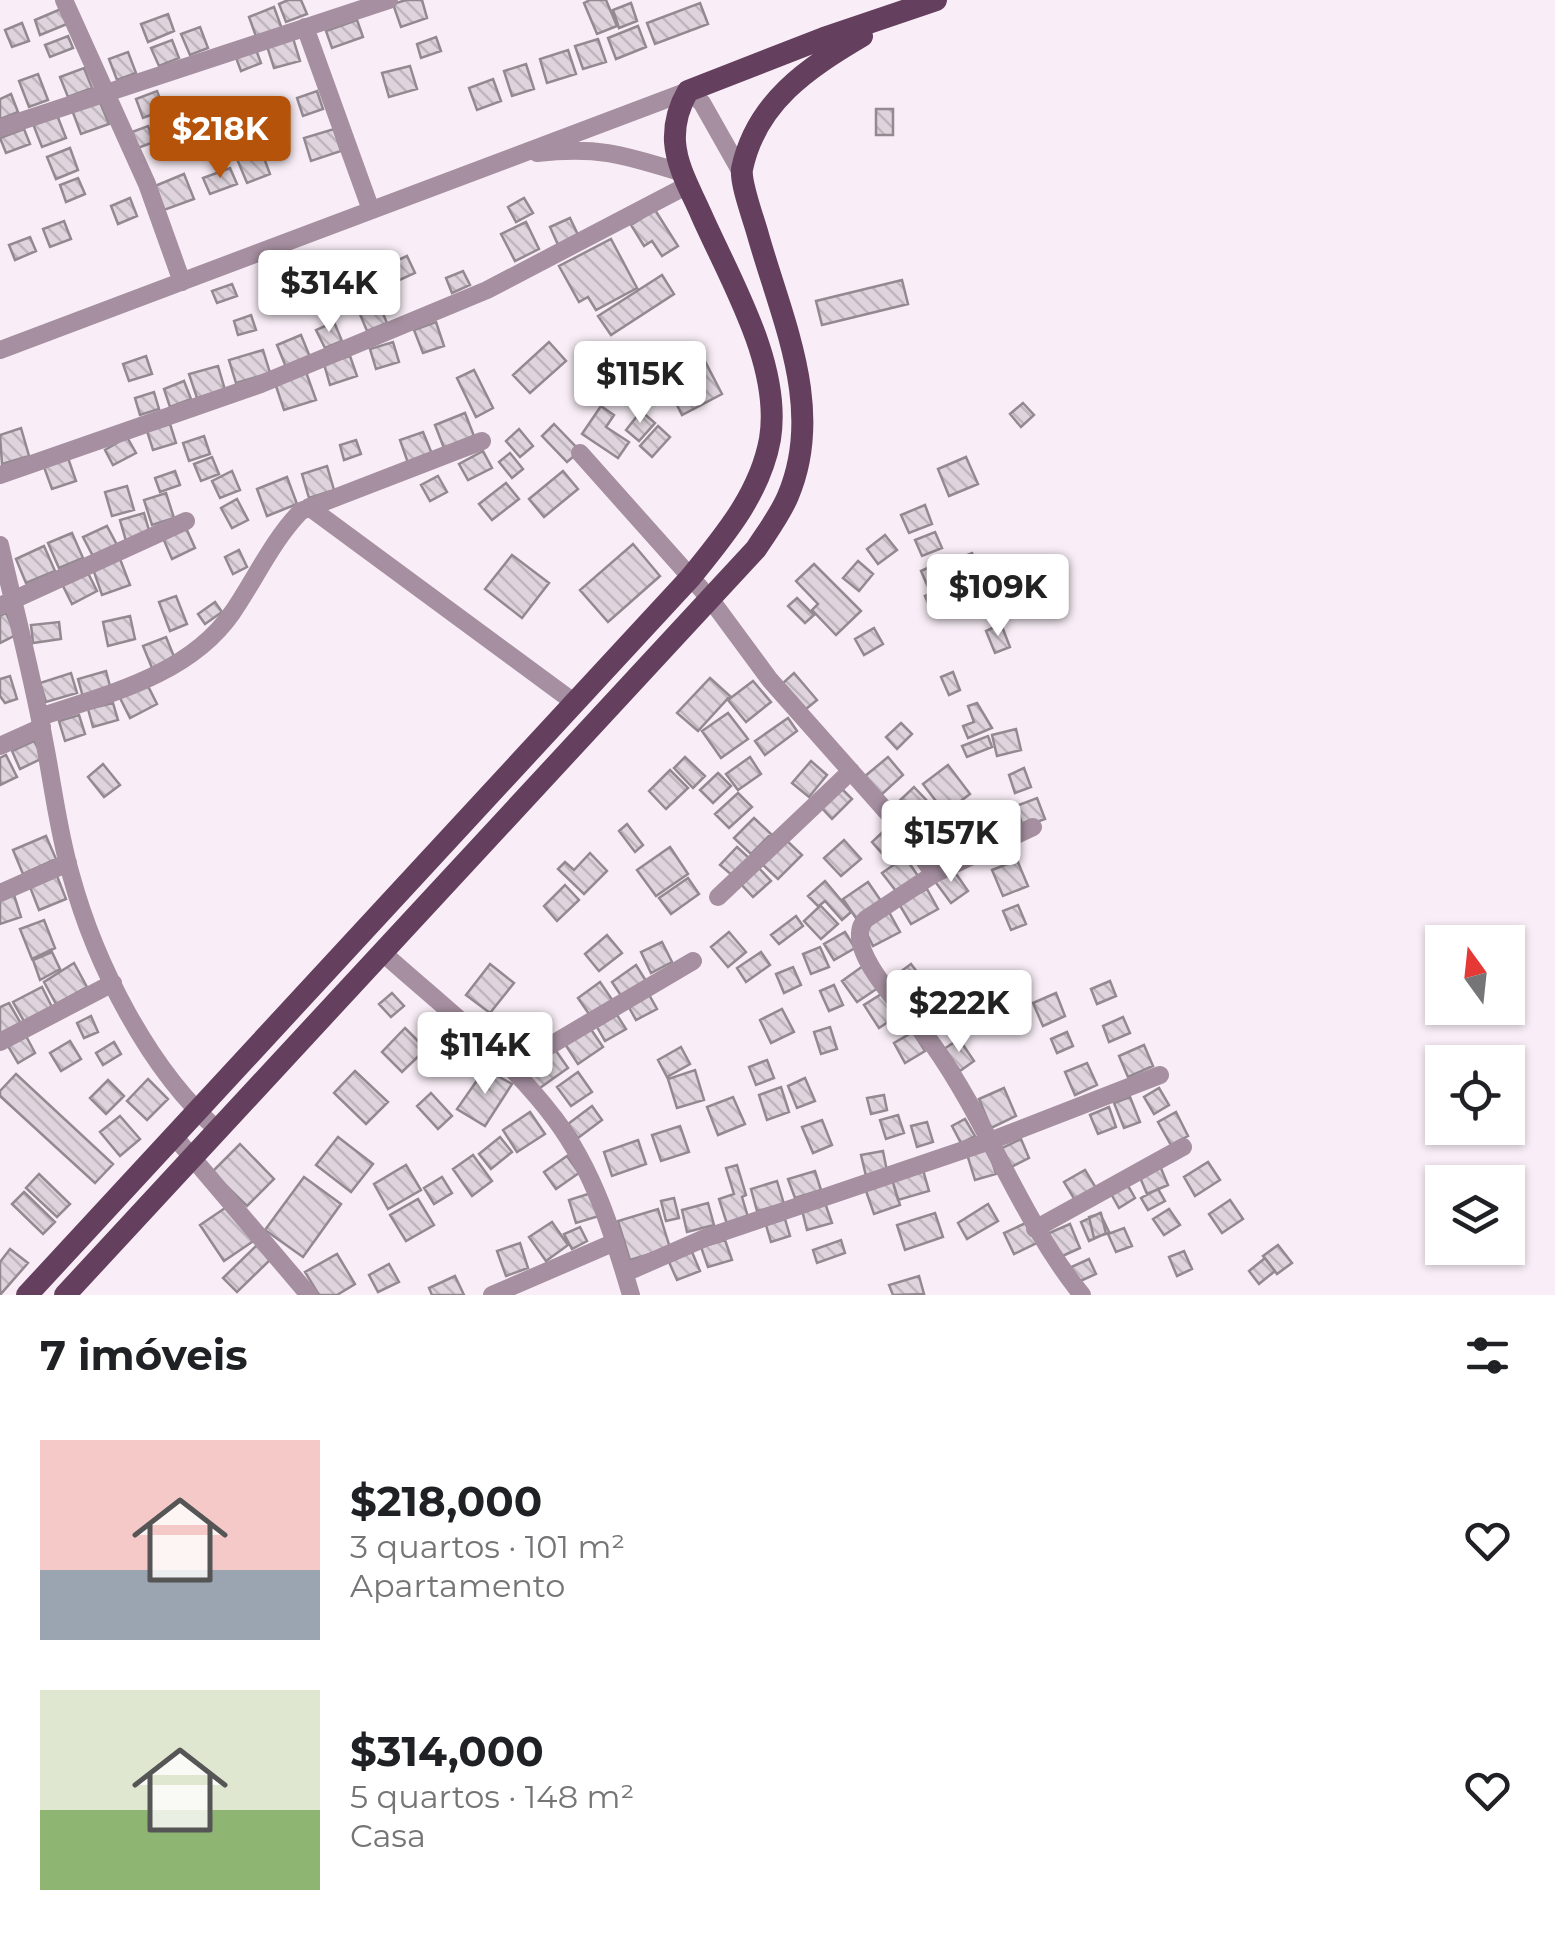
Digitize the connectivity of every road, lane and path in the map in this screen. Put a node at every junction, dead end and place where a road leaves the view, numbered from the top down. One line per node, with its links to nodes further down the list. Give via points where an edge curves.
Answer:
1 (64, 0): 7 (street)
2 (389, 0): 5 (street)
3 (936, 0): 4 (main road)
4 (904, 11): 6 (main road); 10 (main road, via 789,84)
5 (304, 27): 7 (street); 12 (street)
6 (688, 91): 9 (street); 10 (street, via 702,102); 11 (main road, via 676,126)
7 (106, 92): 8 (street); 13 (street)
8 (0, 128)
9 (506, 157): 11 (street, via 604,150); 12 (street)
10 (741, 172): 22 (main road, via 801,388 801,458 787,498 756,549)
11 (685, 179): 17 (street, via 487,290 261,384); 21 (main road, via 755,334 770,408 758,479 736,521)
12 (370, 210): 13 (street)
13 (182, 282): 14 (street)
14 (0, 350)
15 (482, 441): 18 (street)
16 (580, 454): 21 (street)
17 (0, 475)
18 (309, 507): 24 (street); 25 (street, via 284,529 208,642 128,687)
19 (186, 522): 23 (street)
20 (0, 545): 23 (street)
21 (690, 578): 22 (street); 24 (main road)
22 (710, 600): 27 (street); 33 (main road)
23 (6, 603): 25 (street)
24 (574, 703): 39 (main road)
25 (41, 722): 26 (street); 29 (street)
26 (0, 746)
27 (851, 771): 30 (street); 32 (street)
28 (1033, 828): 30 (street)
29 (68, 863): 31 (street); 35 (street)
30 (934, 874): 42 (street, via 866,918 857,936 871,967 931,1042)
31 (0, 893)
32 (718, 897)
33 (383, 953): 37 (street); 40 (main road)
34 (693, 961): 37 (street)
35 (113, 983): 36 (street); 39 (street)
36 (0, 1042)
37 (512, 1068): 46 (street, via 557,1121 593,1184)
38 (1160, 1075): 42 (street)
39 (197, 1112): 40 (street); 41 (main road)
40 (219, 1130): 44 (main road)
41 (174, 1136): 44 (street); 48 (main road)
42 (990, 1141): 45 (street); 47 (street, via 705,1238)
43 (1184, 1147): 45 (street)
44 (194, 1157): 49 (main road); 50 (street)
45 (1035, 1228): 53 (street)
46 (615, 1242): 47 (street); 51 (street)
47 (625, 1273): 52 (street)
48 (27, 1295)
49 (65, 1295)
50 (309, 1295)
51 (492, 1295)
52 (631, 1295)
53 (1082, 1295)

